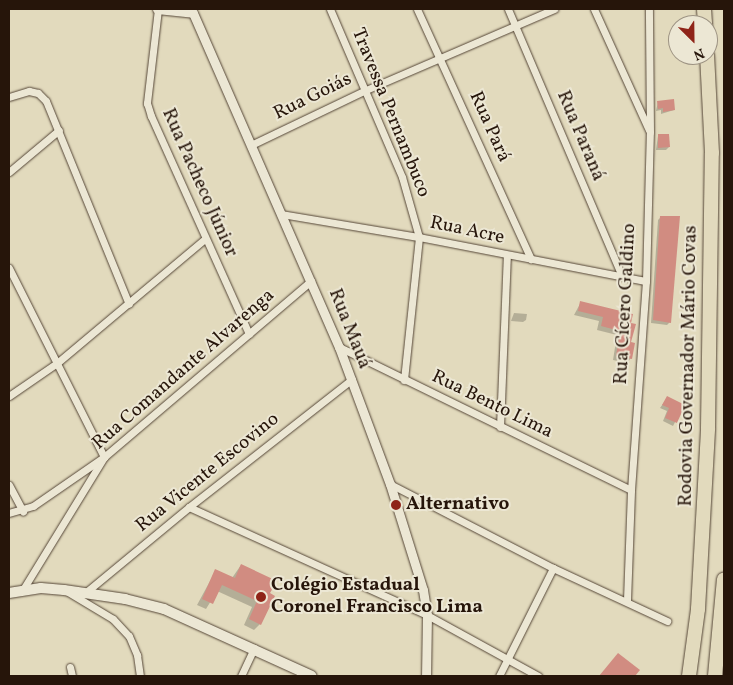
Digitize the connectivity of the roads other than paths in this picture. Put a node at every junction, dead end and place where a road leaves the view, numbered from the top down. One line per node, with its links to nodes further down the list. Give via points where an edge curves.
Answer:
1 (157, 9): 8 (street); 20 (street, Rua Pacheco Júnior, via 148,103)
2 (330, 9): 12 (street, Travessa Pernambuco)
3 (418, 9): 10 (street, Rua Pará)
4 (508, 9): 9 (street, Rua Paraná)
5 (554, 9): 9 (street, Rua Goiás)
6 (594, 9): 15 (street)
7 (649, 9): 15 (street, Rua Cícero Galdino)
8 (192, 11): 16 (street, Rua Mauá)
9 (515, 25): 10 (street, Rua Goiás); 24 (street, Rua Paraná)
10 (440, 58): 12 (street, Rua Goiás); 22 (street, Rua Pará)
11 (708, 65): 52 (highway, Rodovia Governador Mário Covas, via 712,153 708,418 702,557)
12 (366, 90): 16 (street, Rua Goiás); 19 (street, Travessa Pernambuco, via 409,197)
13 (9, 97): 14 (street, via 29,91 38,93)
14 (59, 130): 17 (street); 27 (street)
15 (650, 132): 26 (street, Rua Cícero Galdino)
16 (251, 145): 18 (street, Rua Mauá)
17 (9, 172)
18 (281, 214): 19 (street, Rua Acre); 25 (street, Rua Mauá)
19 (419, 237): 21 (street, Rua Acre); 32 (street, Travessa Pernambuco)
20 (205, 239): 27 (street); 28 (street, Rua Pacheco Júnior)
21 (508, 256): 22 (street, Rua Acre); 34 (street)
22 (531, 259): 24 (street, Rua Acre)
23 (9, 268): 30 (street)
24 (622, 276): 26 (street, Rua Acre)
25 (311, 281): 28 (street, Rua Comandante Alvarenga); 29 (street, Rua Mauá)
26 (646, 281): 38 (street, Rua Cícero Galdino)
27 (129, 304): 30 (street)
28 (249, 334): 35 (street, Rua Comandante Alvarenga)
29 (339, 347): 31 (street, Rua Mauá); 32 (street, Rua Bento Lima)
30 (57, 362): 33 (street); 35 (street)
31 (352, 379): 36 (street, Rua Mauá); 39 (street, Rua Vicente Escovino)
32 (404, 380): 34 (street, Rua Bento Lima)
33 (9, 396)
34 (500, 427): 38 (street, Rua Bento Lima)
35 (104, 457): 40 (street); 45 (street, Rua Comandante Alvarenga)
36 (390, 484): 42 (street); 49 (street, Rua Mauá, via 421,582)
37 (9, 485): 40 (street)
38 (631, 490): 48 (street, Rua Cícero Galdino)
39 (189, 507): 47 (street, Rua Vicente Escovino); 49 (street)
40 (23, 510): 41 (street)
41 (9, 513)
42 (553, 568): 48 (street); 53 (street)
43 (724, 579): 64 (highway)
44 (64, 590): 45 (main road); 47 (main road); 56 (street, via 113,619 129,636 137,655)
45 (22, 591): 46 (main road)
46 (9, 593)
47 (86, 594): 51 (main road, via 124,598 164,609)
48 (628, 600): 50 (street)
49 (427, 615): 53 (street); 59 (street, Rua Mauá)
50 (667, 621)
51 (254, 648): 57 (street); 58 (main road)
52 (692, 658): 62 (highway); 63 (highway, Rodovia Governador Mário Covas)
53 (507, 660): 60 (street); 61 (street)
54 (70, 667): 55 (street)
55 (72, 676)
56 (140, 676)
57 (241, 676)
58 (312, 676)
59 (426, 676)
60 (499, 676)
61 (538, 676)
62 (685, 676)
63 (689, 676)
64 (715, 676)

